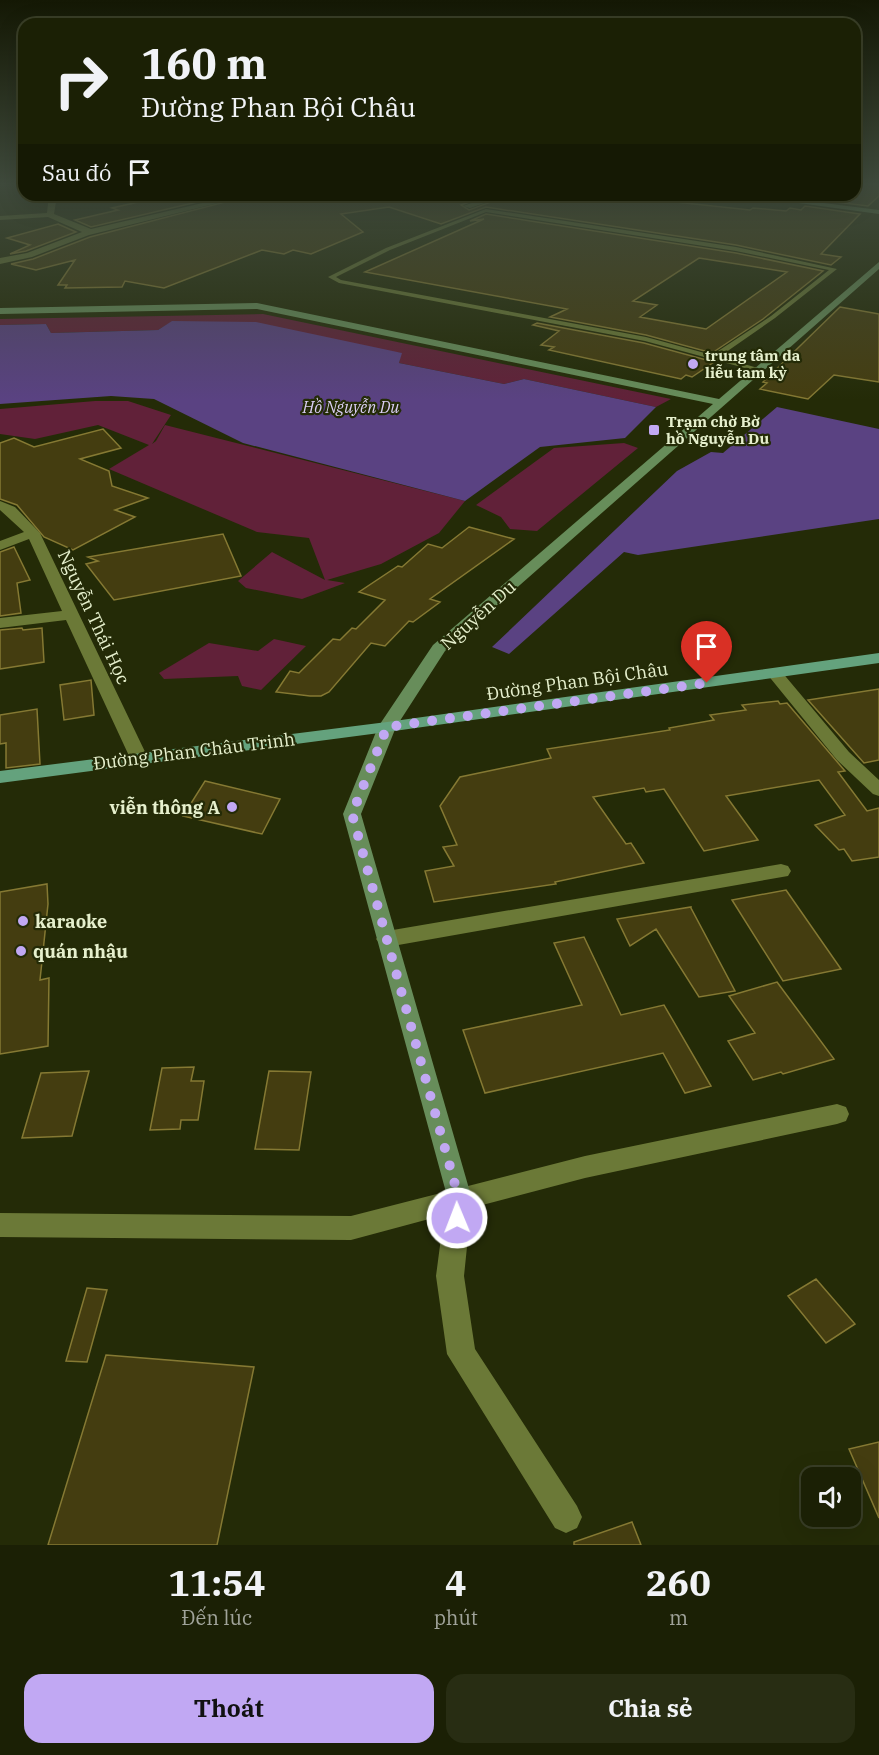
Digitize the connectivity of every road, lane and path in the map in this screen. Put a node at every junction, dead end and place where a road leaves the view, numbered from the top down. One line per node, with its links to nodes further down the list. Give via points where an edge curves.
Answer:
1 (24, 256): 4 (street)
2 (374, 256): 7 (lane, via 331,277)
3 (771, 256): 7 (lane, via 834,269)
4 (0, 261)
5 (876, 270): 8 (street, Nguyễn Du)
6 (0, 311): 9 (street, via 257,306)
7 (715, 356): 8 (lane)
8 (756, 369): 9 (street, Nguyễn Du)
9 (720, 402): 17 (street, Nguyễn Du, via 439,648)
10 (0, 505): 11 (street, Nguyễn Thái Học)
11 (33, 533): 12 (street); 13 (street, Nguyễn Thái Học)
12 (0, 546)
13 (71, 615): 14 (street); 18 (street, Nguyễn Thái Học)
14 (0, 623)
15 (879, 658): 16 (main road, Đường Phan Bội Châu)
16 (775, 674): 17 (main road, Đường Phan Bội Châu); 20 (street, via 843,756)
17 (387, 727): 18 (main road, Đường Phan Châu Trinh); 22 (street, Nguyễn Du, via 352,814)
18 (139, 758): 19 (main road, Đường Phan Châu Trinh)
19 (0, 777)
20 (879, 790)
21 (782, 872): 22 (street)
22 (387, 939): 24 (street, Nguyễn Du)
23 (837, 1114): 24 (street, via 585,1167)
24 (459, 1199): 25 (street, via 351,1228); 26 (street, via 450,1276 461,1354)
25 (0, 1225)
26 (566, 1517)

